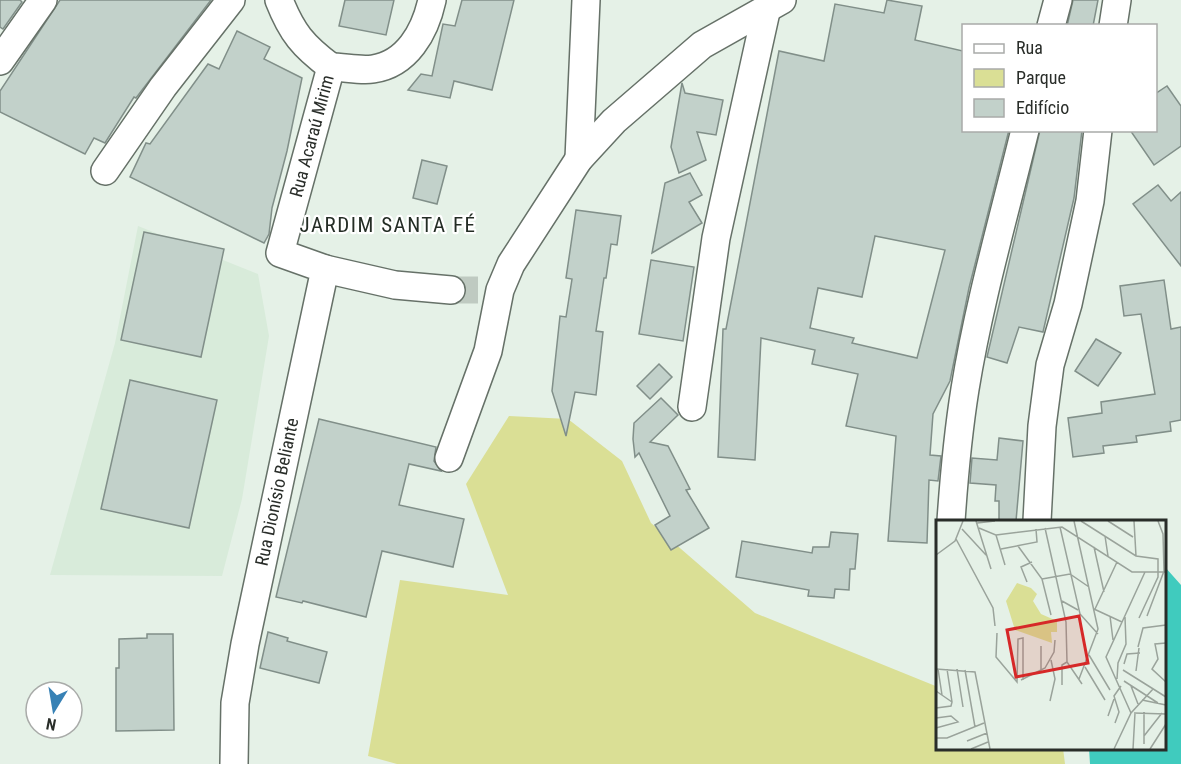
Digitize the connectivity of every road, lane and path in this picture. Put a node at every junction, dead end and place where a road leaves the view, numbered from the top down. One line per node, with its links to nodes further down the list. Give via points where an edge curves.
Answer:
1 (43, 0): 11 (street)
2 (231, 0): 16 (street, via 163,87)
3 (279, 0): 12 (street, Rua Acaraú Mirim, via 290,27 306,48)
4 (432, 0): 12 (street, via 418,37 402,59 373,69)
5 (586, 0): 15 (street)
6 (1058, 0): 9 (street)
7 (1117, 0): 10 (street)
8 (775, 3): 15 (street, via 702,45 614,121); 19 (street, via 716,238)
9 (1052, 24)
10 (1113, 24)
11 (0, 61)
12 (331, 67): 17 (street, Rua Acaraú Mirim, via 280,253)
13 (1024, 132): 21 (street, via 965,387)
14 (1098, 132): 22 (street, via 1090,201 1068,304 1050,365)
15 (579, 159): 20 (street, via 491,290 488,351)
16 (105, 171)
17 (325, 269): 18 (street, via 395,285); 23 (street, Rua Dionísio Beliante, via 245,644 235,703)
18 (452, 290)
19 (692, 407)
20 (449, 458)
21 (951, 520)
22 (1037, 520)
23 (234, 764)

